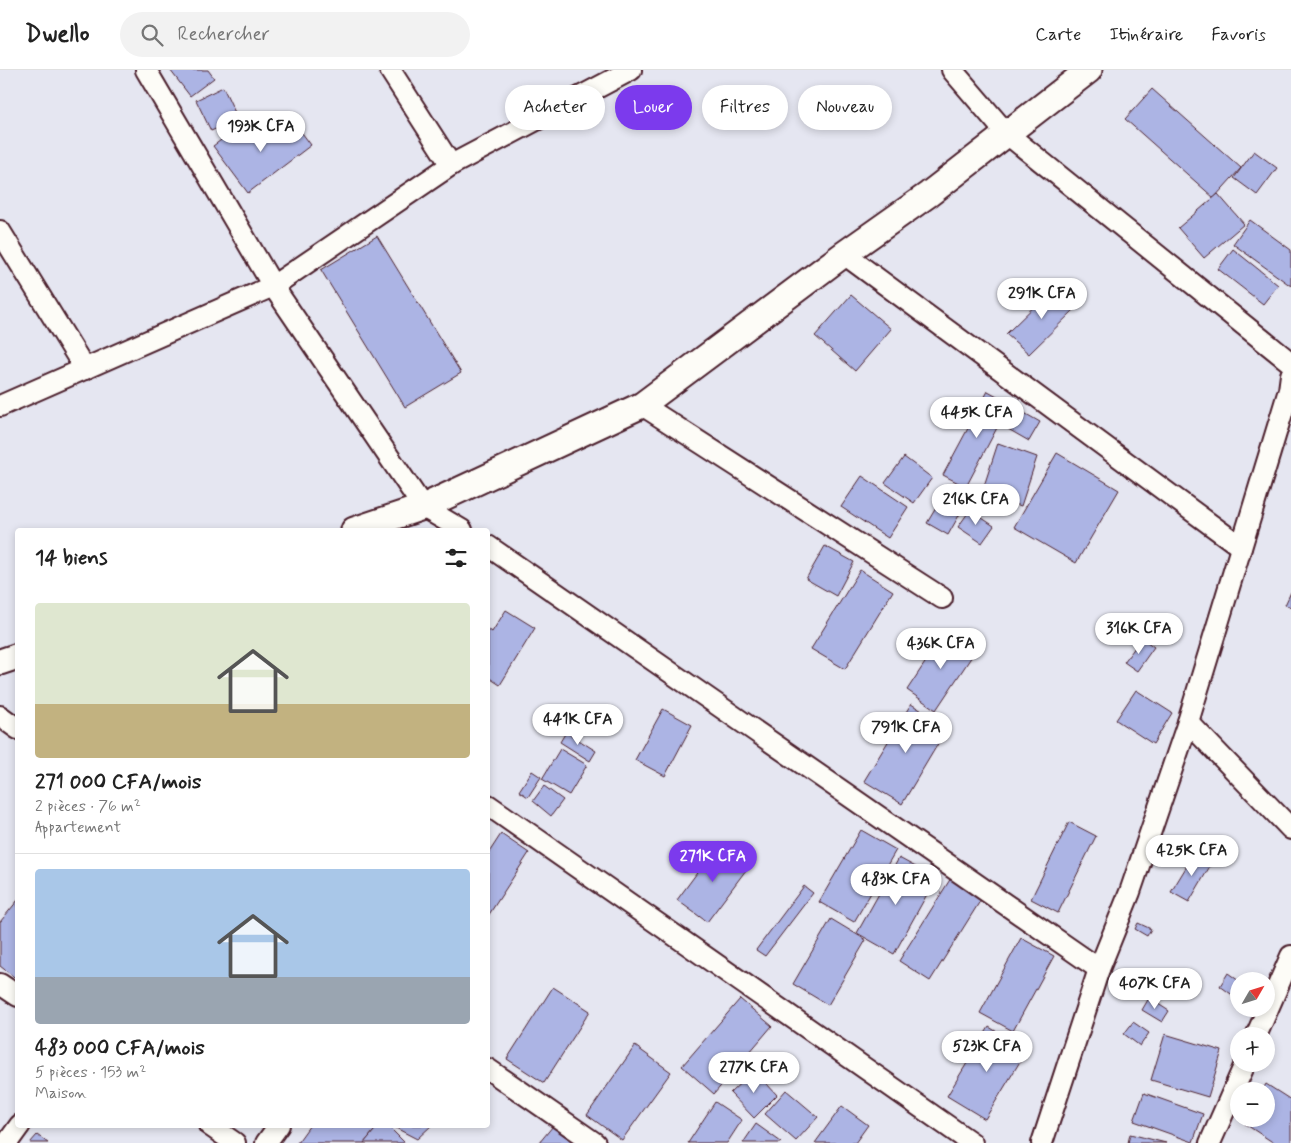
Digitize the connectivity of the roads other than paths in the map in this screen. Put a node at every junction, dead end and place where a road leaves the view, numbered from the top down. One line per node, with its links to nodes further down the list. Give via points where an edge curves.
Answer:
1 (146, 70): 10 (street)
2 (390, 70): 7 (street)
3 (632, 70): 7 (street)
4 (952, 70): 6 (street)
5 (1089, 70): 6 (street)
6 (1006, 133): 9 (street, via 930,194); 11 (street)
7 (451, 165): 10 (street)
8 (0, 231): 12 (street)
9 (844, 254): 14 (street); 20 (street)
10 (273, 286): 12 (street); 16 (street)
11 (1291, 363)
12 (85, 370): 15 (street)
13 (1291, 375): 20 (street)
14 (642, 405): 16 (street); 21 (street)
15 (0, 406)
16 (422, 506): 17 (street); 18 (street)
17 (360, 528)
18 (459, 528)
19 (490, 547): 30 (street)
20 (1241, 548): 25 (street)
21 (942, 598)
22 (15, 657): 23 (street)
23 (0, 662)
24 (0, 716): 26 (street)
25 (1188, 722): 28 (street); 30 (street, via 1130,892)
26 (15, 727)
27 (490, 806): 43 (street)
28 (1291, 829)
29 (1291, 956): 33 (street)
30 (1099, 969): 44 (street)
31 (0, 984): 32 (street)
32 (15, 994)
33 (1260, 1027)
34 (490, 1069): 42 (street)
35 (1241, 1072): 45 (street)
36 (18, 1128): 39 (street)
37 (213, 1128): 40 (street)
38 (277, 1128): 41 (street)
39 (7, 1143)
40 (235, 1143)
41 (266, 1143)
42 (594, 1143)
43 (972, 1143)
44 (1042, 1143)
45 (1210, 1143)

